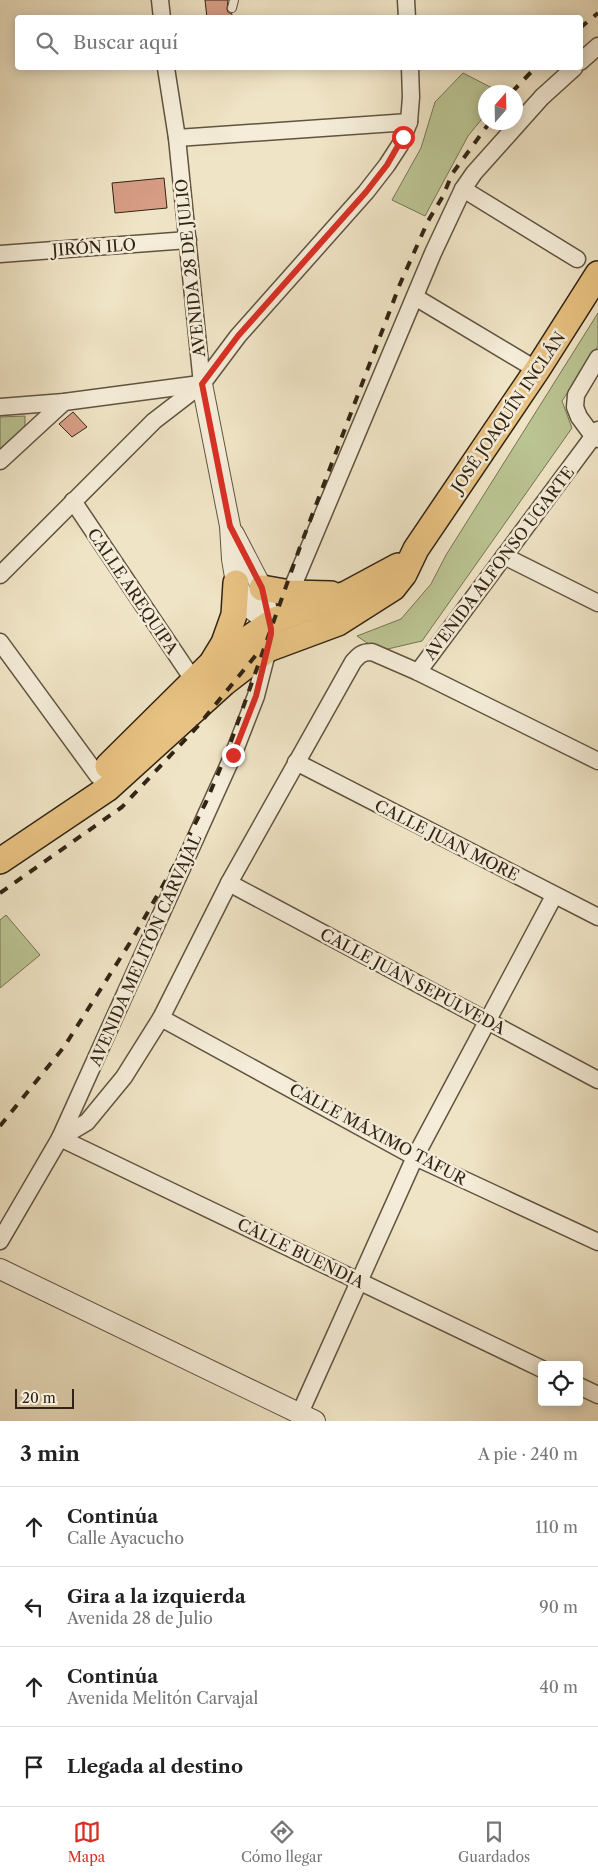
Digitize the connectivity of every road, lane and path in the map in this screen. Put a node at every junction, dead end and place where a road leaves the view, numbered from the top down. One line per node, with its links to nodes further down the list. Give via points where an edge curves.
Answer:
1 (160, 0): 3 (street)
2 (406, 0): 4 (street)
3 (162, 15)
4 (407, 15)
5 (598, 46): 6 (street)
6 (583, 59)
7 (166, 70): 11 (street, AVENIDA 28 DE JULIO)
8 (410, 70): 10 (street)
9 (572, 70): 12 (street, via 542,98)
10 (409, 122): 11 (street); 20 (street, via 400,145 382,172 238,336)
11 (177, 138): 13 (street, AVENIDA 28 DE JULIO)
12 (463, 189): 15 (street); 17 (street)
13 (188, 240): 14 (street, JIRÓN ILO); 20 (street, AVENIDA 28 DE JULIO)
14 (0, 254)
15 (577, 259)
16 (597, 278): 19 (main road, JOSÉ JOAQUÍN INCLÁN)
17 (415, 297): 19 (street); 32 (street)
18 (598, 358): 23 (street, via 576,395 575,407 579,417)
19 (537, 370): 27 (main road, JOSÉ JOAQUÍN INCLÁN)
20 (202, 384): 21 (street); 25 (street, via 154,421); 26 (street, AVENIDA 28 DE JULIO)
21 (64, 402): 22 (street); 24 (street)
22 (0, 407)
23 (596, 435): 28 (street, AVENIDA ALFONSO UGARTE)
24 (0, 461)
25 (73, 500): 29 (street); 39 (street, CALLE AREQUIPA)
26 (230, 526): 30 (street, AVENIDA 28 DE JULIO); 31 (street, AVENIDA 28 DE JULIO)
27 (416, 549): 33 (main road, JOSÉ JOAQUÍN INCLÁN, via 394,569); 37 (main road, JOSÉ JOAQUÍN INCLÁN, via 393,588 338,623)
28 (504, 556): 34 (street); 38 (street, AVENIDA ALFONSO UGARTE)
29 (0, 575)
30 (236, 583): 35 (street, AVENIDA 28 DE JULIO, via 251,610); 39 (main road, via 234,615 224,643)
31 (262, 588): 32 (main road); 35 (street, AVENIDA 28 DE JULIO)
32 (290, 593): 33 (main road); 35 (street)
33 (346, 594): 35 (main road, JOSÉ JOAQUÍN INCLÁN)
34 (598, 603)
35 (270, 623): 37 (street, AVENIDA 28 DE JULIO); 39 (main road, JOSÉ JOAQUÍN INCLÁN)
36 (0, 642): 42 (street)
37 (268, 650): 44 (main road, JOSÉ JOAQUÍN INCLÁN, via 224,683 107,789); 51 (street, AVENIDA MELITÓN CARVAJAL, via 256,696 233,755)
38 (418, 672): 40 (street); 41 (street, via 372,652 359,655)
39 (202, 673): 42 (main road)
40 (598, 761)
41 (296, 762): 45 (street); 46 (street, CALLE JUAN MORE)
42 (98, 776): 43 (main road)
43 (0, 843)
44 (0, 861)
45 (229, 883): 48 (street); 49 (street, CALLE JUAN SEPÚLVEDA)
46 (554, 896): 47 (street, CALLE JUAN MORE); 49 (street)
47 (598, 917)
48 (161, 1018): 51 (street, via 124,1077 87,1122); 52 (street, CALLE MÁXIMO TAFUR)
49 (488, 1021): 50 (street, CALLE JUAN SEPÚLVEDA); 52 (street)
50 (598, 1080)
51 (60, 1138): 53 (street, AVENIDA MELITÓN CARVAJAL); 56 (street, CALLE BUENDIA)
52 (415, 1157): 54 (street, CALLE MÁXIMO TAFUR); 56 (street)
53 (0, 1241)
54 (598, 1242)
55 (0, 1269): 60 (street)
56 (360, 1282): 57 (street, CALLE BUENDIA); 60 (street)
57 (538, 1366)
58 (583, 1388): 59 (street)
59 (598, 1396)
60 (308, 1417)

